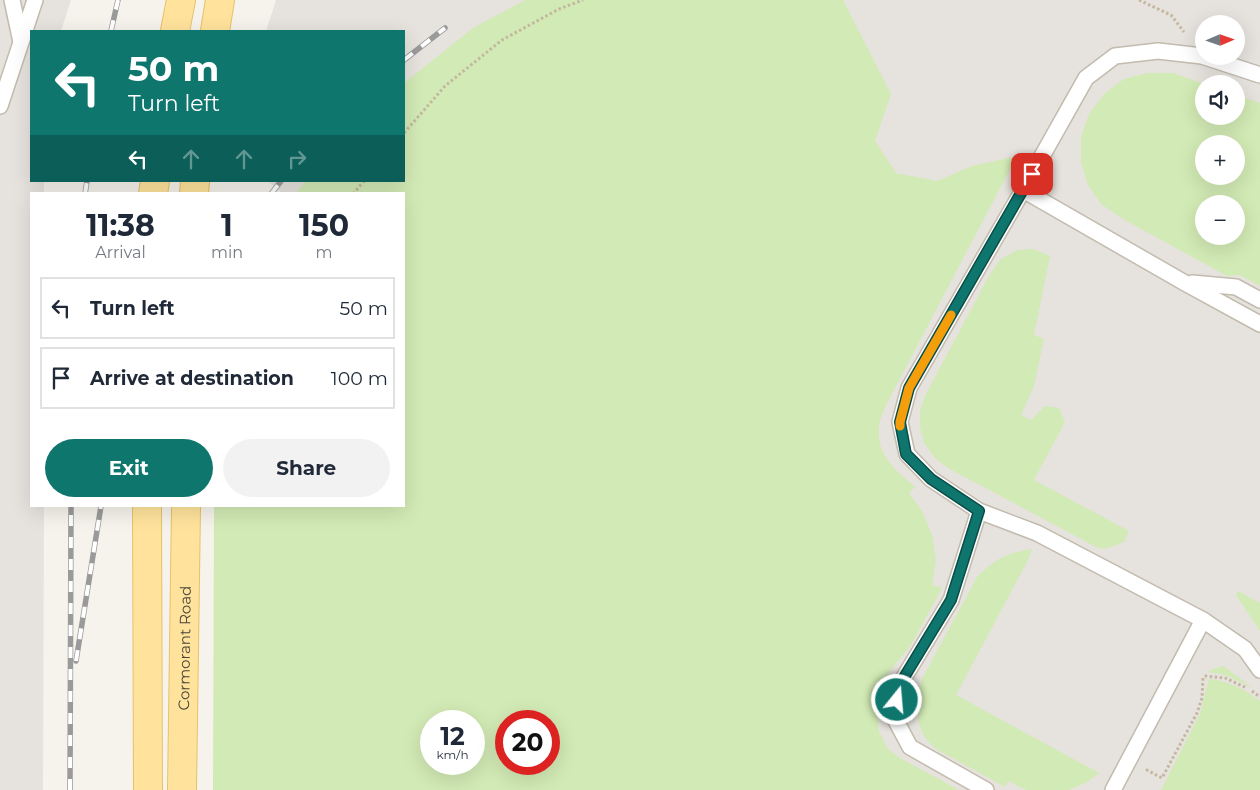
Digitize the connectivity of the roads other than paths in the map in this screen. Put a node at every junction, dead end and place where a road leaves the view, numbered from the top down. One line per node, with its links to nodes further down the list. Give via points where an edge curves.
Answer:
1 (12, 0): 7 (lane)
2 (35, 0): 7 (lane)
3 (181, 0): 5 (main road)
4 (220, 0): 6 (main road)
5 (175, 30)
6 (215, 30)
7 (21, 43): 9 (lane)
8 (1260, 75): 10 (lane, via 1202,56 1158,51 1115,56 1086,78)
9 (0, 106)
10 (1023, 190): 11 (lane); 16 (lane, via 909,388 900,422 906,454 931,479)
11 (1185, 283): 12 (lane, via 1236,288); 13 (lane)
12 (1260, 300)
13 (1260, 324)
14 (148, 507): 19 (main road)
15 (186, 507): 20 (main road, Cormorant Road)
16 (979, 511): 17 (lane, via 1037,533); 21 (lane, via 951,600 900,684 894,717 910,747)
17 (1203, 620): 18 (lane, via 1245,649); 22 (lane)
18 (1260, 670)
19 (148, 790)
20 (182, 790)
21 (986, 790)
22 (1113, 790)

